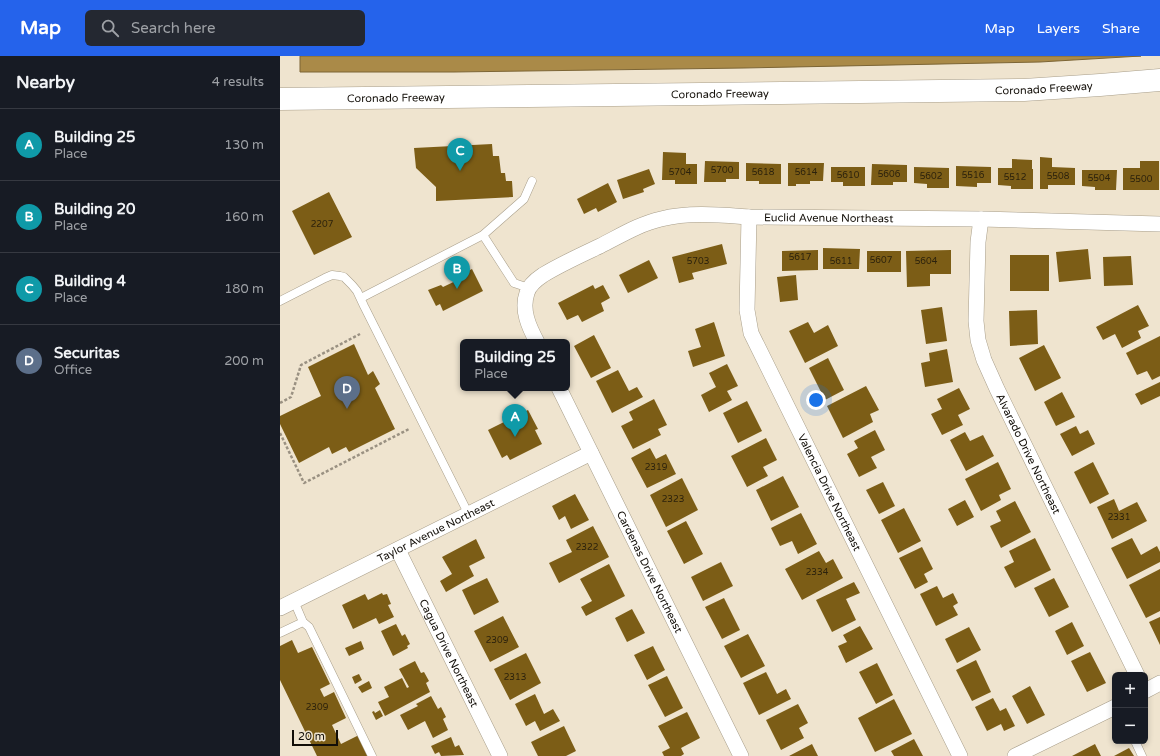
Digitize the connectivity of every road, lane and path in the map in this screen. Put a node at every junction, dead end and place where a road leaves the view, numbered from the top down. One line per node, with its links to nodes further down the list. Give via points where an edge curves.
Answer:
1 (1160, 80): 2 (highway, Coronado Freeway, via 1024,90)
2 (280, 99)
3 (532, 181): 7 (lane, via 524,199)
4 (749, 217): 5 (street, Euclid Avenue Northeast); 8 (street, Euclid Avenue Northeast, via 686,215 643,224 542,275 533,283); 32 (street, Valencia Drive Northeast, via 747,310 751,333)
5 (980, 219): 6 (street, Euclid Avenue Northeast); 24 (street, Alvarado Drive Northeast, via 976,321 984,360)
6 (1160, 224)
7 (483, 235): 8 (lane, via 514,283); 9 (lane)
8 (527, 295): 12 (street, via 529,326)
9 (361, 298): 10 (lane, via 344,277 332,275); 18 (lane)
10 (280, 301)
11 (360, 334): 14 (path, via 301,365 291,397)
12 (536, 339)
13 (560, 391): 17 (street, Cardenas Drive Northeast)
14 (280, 403)
15 (409, 429): 16 (path, via 304,483)
16 (280, 433)
17 (592, 454): 18 (street, Taylor Avenue Northeast); 31 (street, Cardenas Drive Northeast)
18 (469, 515): 19 (street, Taylor Avenue Northeast)
19 (398, 550): 20 (street, Taylor Avenue Northeast); 30 (street, Cagua Drive Northeast)
20 (294, 601): 21 (street, Taylor Avenue Northeast); 22 (lane)
21 (280, 608)
22 (303, 622): 23 (lane); 29 (lane, via 309,627)
23 (280, 633)
24 (1136, 672)
25 (1160, 683): 26 (street)
26 (1148, 689)
27 (1113, 708): 33 (street)
28 (1136, 744): 34 (lane)
29 (372, 756)
30 (500, 756)
31 (741, 756)
32 (960, 756)
33 (1015, 756)
34 (1142, 756)

